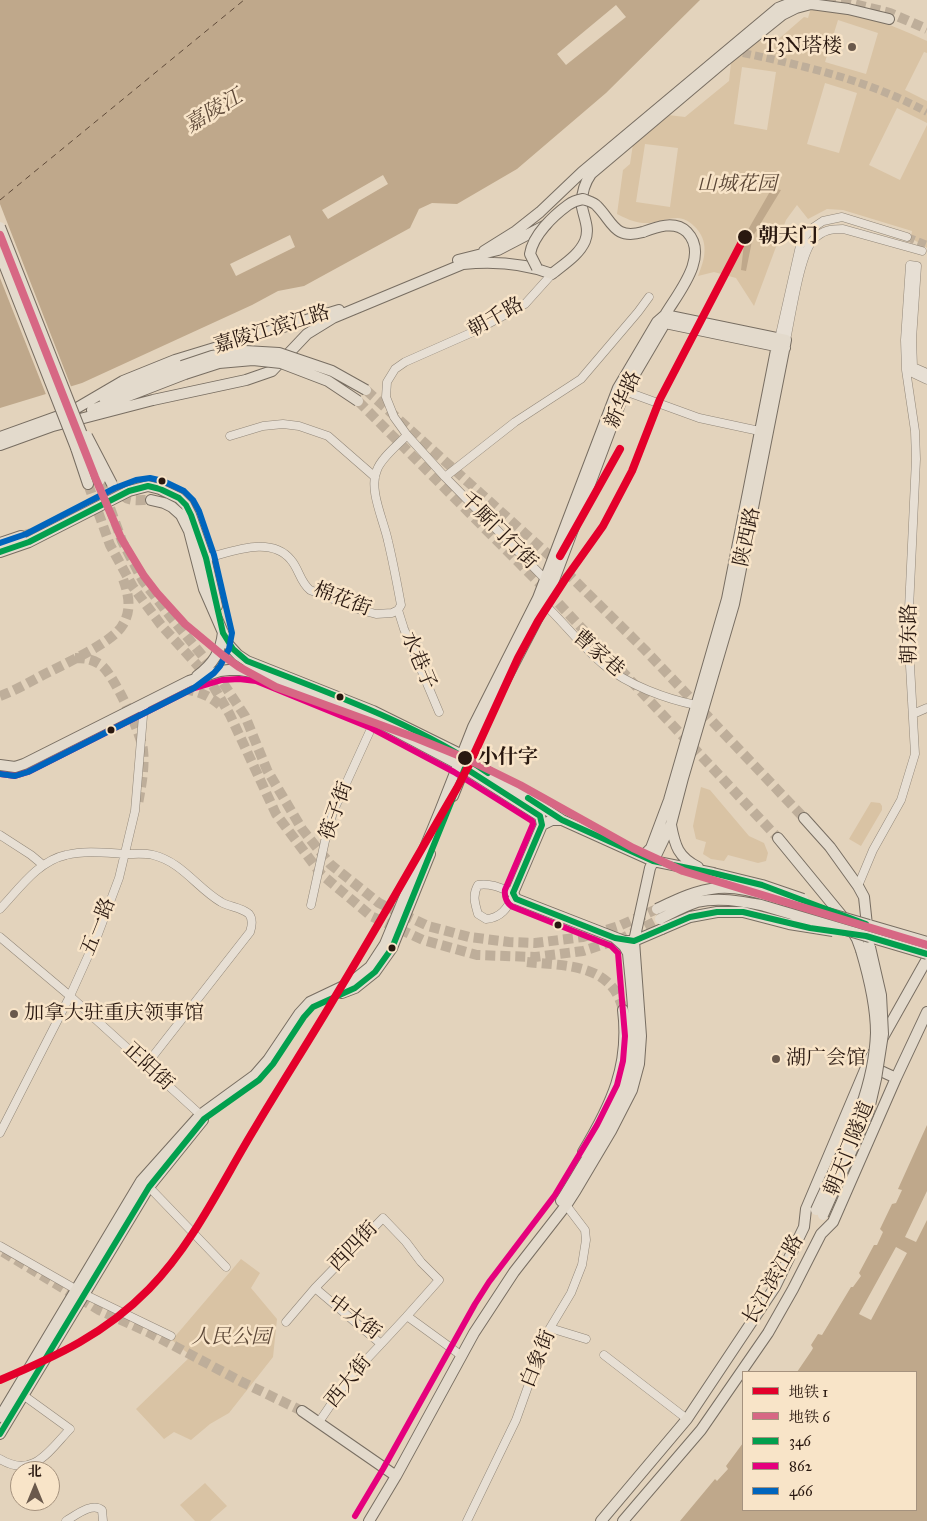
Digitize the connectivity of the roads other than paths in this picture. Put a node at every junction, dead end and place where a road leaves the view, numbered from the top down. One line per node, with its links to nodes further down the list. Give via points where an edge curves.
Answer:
1 (803, 0): 3 (main road, 朝千路, via 778,8)
2 (889, 19): 3 (main road, 朝千路, via 848,8 811,4 782,15)
3 (737, 51): 4 (main road, 朝千路, via 582,172); 5 (main road, 朝千路, via 591,174 582,192)
4 (558, 196): 5 (main road, via 565,195); 11 (main road, 朝千路, via 516,231)
5 (582, 208): 12 (main road, 朝千路, via 588,232 585,242 574,256)
6 (546, 225): 11 (main road, via 498,250); 12 (main road, bridge, via 535,238 530,254); 14 (main road, 新华路, bridge, via 570,204 583,199 596,204 619,232 637,234 670,225 684,229 696,248 695,259)
7 (0, 227): 24 (main road, bridge)
8 (907, 237): 17 (street, 陕西路, via 842,217 814,227 800,246)
9 (922, 251): 17 (street, 陕西路, via 842,228 830,228 820,233 812,240 803,261)
10 (0, 254): 34 (main road, bridge)
11 (478, 254): 15 (main road, 嘉陵江滨江路, via 339,310)
12 (544, 271): 16 (main road, 嘉陵江滨江路, via 509,264 463,264 333,318); 27 (street, 朝千路, via 525,304 395,369 387,382 386,397 394,418)
13 (649, 297): 32 (street, via 581,379 515,422)
14 (665, 319): 17 (main road); 21 (main road, 新华路, via 657,322)
15 (295, 324): 16 (main road, via 306,327); 24 (main road, 嘉陵江滨江路, via 166,363 123,381)
16 (308, 334): 25 (main road, 嘉陵江滨江路, bridge, via 272,371)
17 (782, 344): 26 (main road, 陕西路)
18 (909, 369): 18 (street, 朝东路, via 917,266 910,265 905,340); 19 (street); 20 (street); 50 (street, 朝东路, via 916,460 908,630)
19 (927, 373)
20 (927, 380)
21 (622, 389): 26 (street, via 699,418); 41 (main road, 新华路)
22 (366, 390): 24 (main road, 嘉陵江滨江路, bridge, via 332,371 279,352 245,351 212,356)
23 (358, 401): 25 (main road, 嘉陵江滨江路, bridge, via 328,382 281,363 253,360 219,363 185,374)
24 (70, 410): 29 (main road, 嘉陵江滨江路); 33 (main road, bridge); 35 (main road, bridge)
25 (53, 426): 30 (main road, 嘉陵江滨江路)
26 (765, 432): 47 (main road, 陕西路, via 727,599); 56 (main road, 陕西路, via 734,604)
27 (407, 435): 31 (street, via 380,464); 32 (street, 朝千路)
28 (230, 436): 31 (street, via 263,426 299,426 328,436)
29 (0, 437)
30 (0, 445)
31 (375, 477): 43 (street, 棉花街, via 375,492 401,605)
32 (445, 477): 41 (street, 千厮门行街)
33 (100, 480)
34 (88, 484)
35 (112, 484)
36 (151, 500): 44 (main road, via 172,507 181,515 189,531 204,589)
37 (21, 536): 38 (main road)
38 (0, 543)
39 (0, 552): 40 (main road, via 29,542 129,491 148,486 170,493 186,505)
40 (206, 558): 43 (street, 棉花街, via 254,546 278,548 291,560 310,590 376,614); 44 (main road)
41 (549, 582): 42 (main road, 新华路)
42 (541, 601): 47 (street, 曹家巷, via 605,666 631,682 672,700); 52 (main road, 新华路)
43 (398, 610): 49 (street, 水巷子)
44 (223, 633): 45 (main road, via 213,662); 52 (main road, via 232,650 247,661 373,711)
45 (189, 681): 46 (main road); 51 (main road, via 220,671 248,671)
46 (144, 704): 53 (main road, via 24,764 16,767); 60 (street, 五一路, via 135,811)
47 (696, 705): 61 (main road, 陕西路, via 657,836)
48 (927, 708): 50 (street)
49 (439, 712)
50 (913, 714): 65 (street, 朝东路, via 914,754 901,800 872,850)
51 (375, 720): 52 (main road); 67 (street, 筷子街, via 333,812)
52 (463, 762): 55 (main road); 57 (main road, via 540,816); 84 (main road, 新华路, via 392,948 375,972 355,988 313,1007 259,1080)
53 (0, 765)
54 (804, 818): 65 (main road, 朝天门隧道)
55 (562, 820): 57 (main road); 61 (main road)
56 (671, 824): 62 (main road, 陕西路); 63 (main road, via 674,842)
57 (542, 825): 66 (main road)
58 (0, 835): 64 (street)
59 (778, 838): 75 (main road, 朝天门隧道)
60 (126, 854): 64 (street, via 86,852 65,855); 78 (street, 五一路, via 98,934); 81 (street, via 151,854 167,859 211,896 246,912 251,916 252,924 245,939)
61 (643, 856): 62 (main road)
62 (653, 861): 63 (main road); 73 (main road, 陕西路)
63 (687, 864): 70 (main road, bridge, via 762,885)
64 (43, 865): 68 (street)
65 (858, 886): 75 (main road, 朝天门隧道, via 864,897)
66 (514, 894): 66 (street, via 498,916 486,919 478,914 474,900 478,886 492,885); 72 (main road, via 516,899)
67 (311, 905)
68 (0, 909)
69 (660, 919): 70 (main road, bridge, via 683,897 720,888 765,895); 73 (main road); 76 (main road, bridge, via 698,902 738,900)
70 (869, 925): 74 (main road)
71 (0, 937): 78 (street, 正阳街)
72 (615, 938): 73 (main road); 87 (main road, via 628,954 633,1021 632,1062 616,1108)
73 (634, 941): 87 (main road, 陕西路, via 641,1036 636,1076 620,1117)
74 (927, 942)
75 (866, 949): 88 (main road, 朝天门隧道, bridge, via 881,995 883,1034 876,1079 868,1114)
76 (927, 954)
77 (927, 959): 82 (main road, 长江滨江路)
78 (70, 996): 81 (street, 正阳街); 85 (street, 五一路)
79 (623, 1010): 87 (main road, via 625,1048 620,1073 572,1172)
80 (927, 1012): 83 (main road, 长江滨江路)
81 (146, 1065): 84 (street, 正阳街)
82 (867, 1065): 83 (main road); 89 (main road, 长江滨江路, via 806,1209)
83 (896, 1078): 90 (main road, 长江滨江路, via 833,1222)
84 (202, 1117): 86 (main road, 新华路); 94 (main road, 新华路, via 141,1181)
85 (0, 1133)
86 (149, 1187): 92 (street); 94 (main road, 新华路)
87 (564, 1202): 97 (street, 白象街, via 585,1230 586,1240 582,1265 571,1293); 101 (main road)
88 (819, 1212): 89 (main road, 朝天门隧道); 90 (main road, 朝天门隧道)
89 (804, 1226): 90 (main road); 108 (main road, 长江滨江路, via 775,1287)
90 (821, 1234): 104 (main road, 长江滨江路, via 768,1333)
91 (0, 1246): 94 (street)
92 (226, 1267)
93 (315, 1288): 95 (street, 西四街, via 383,1218 439,1280); 96 (street, 西四街); 100 (street, 中大街)
94 (80, 1291): 98 (street); 105 (main road, 新华路); 107 (main road, 新华路)
95 (407, 1316): 100 (street, 中大街); 101 (street, 中大街)
96 (286, 1322)
97 (550, 1328): 99 (street); 117 (street, 白象街, via 516,1420)
98 (171, 1336)
99 (586, 1339)
100 (381, 1344): 109 (street, 西大街, via 349,1378)
101 (459, 1354): 112 (main road)
102 (604, 1355): 108 (street)
103 (742, 1371): 119 (main road, 长江滨江路, via 701,1430)
104 (742, 1371)
105 (23, 1395): 110 (main road, 新华路); 111 (street, via 70,1429 45,1455 30,1465 23,1467)
106 (302, 1411): 109 (main road)
107 (0, 1418)
108 (687, 1419): 118 (main road, 长江滨江路)
109 (318, 1422): 112 (main road)
110 (0, 1434)
111 (0, 1459)
112 (393, 1475): 115 (main road); 116 (main road)
113 (66, 1521): 114 (street, via 93,1507 100,1507)
114 (102, 1521)
115 (362, 1521)
116 (369, 1521)
117 (467, 1521)
118 (601, 1521)
119 (623, 1521)

